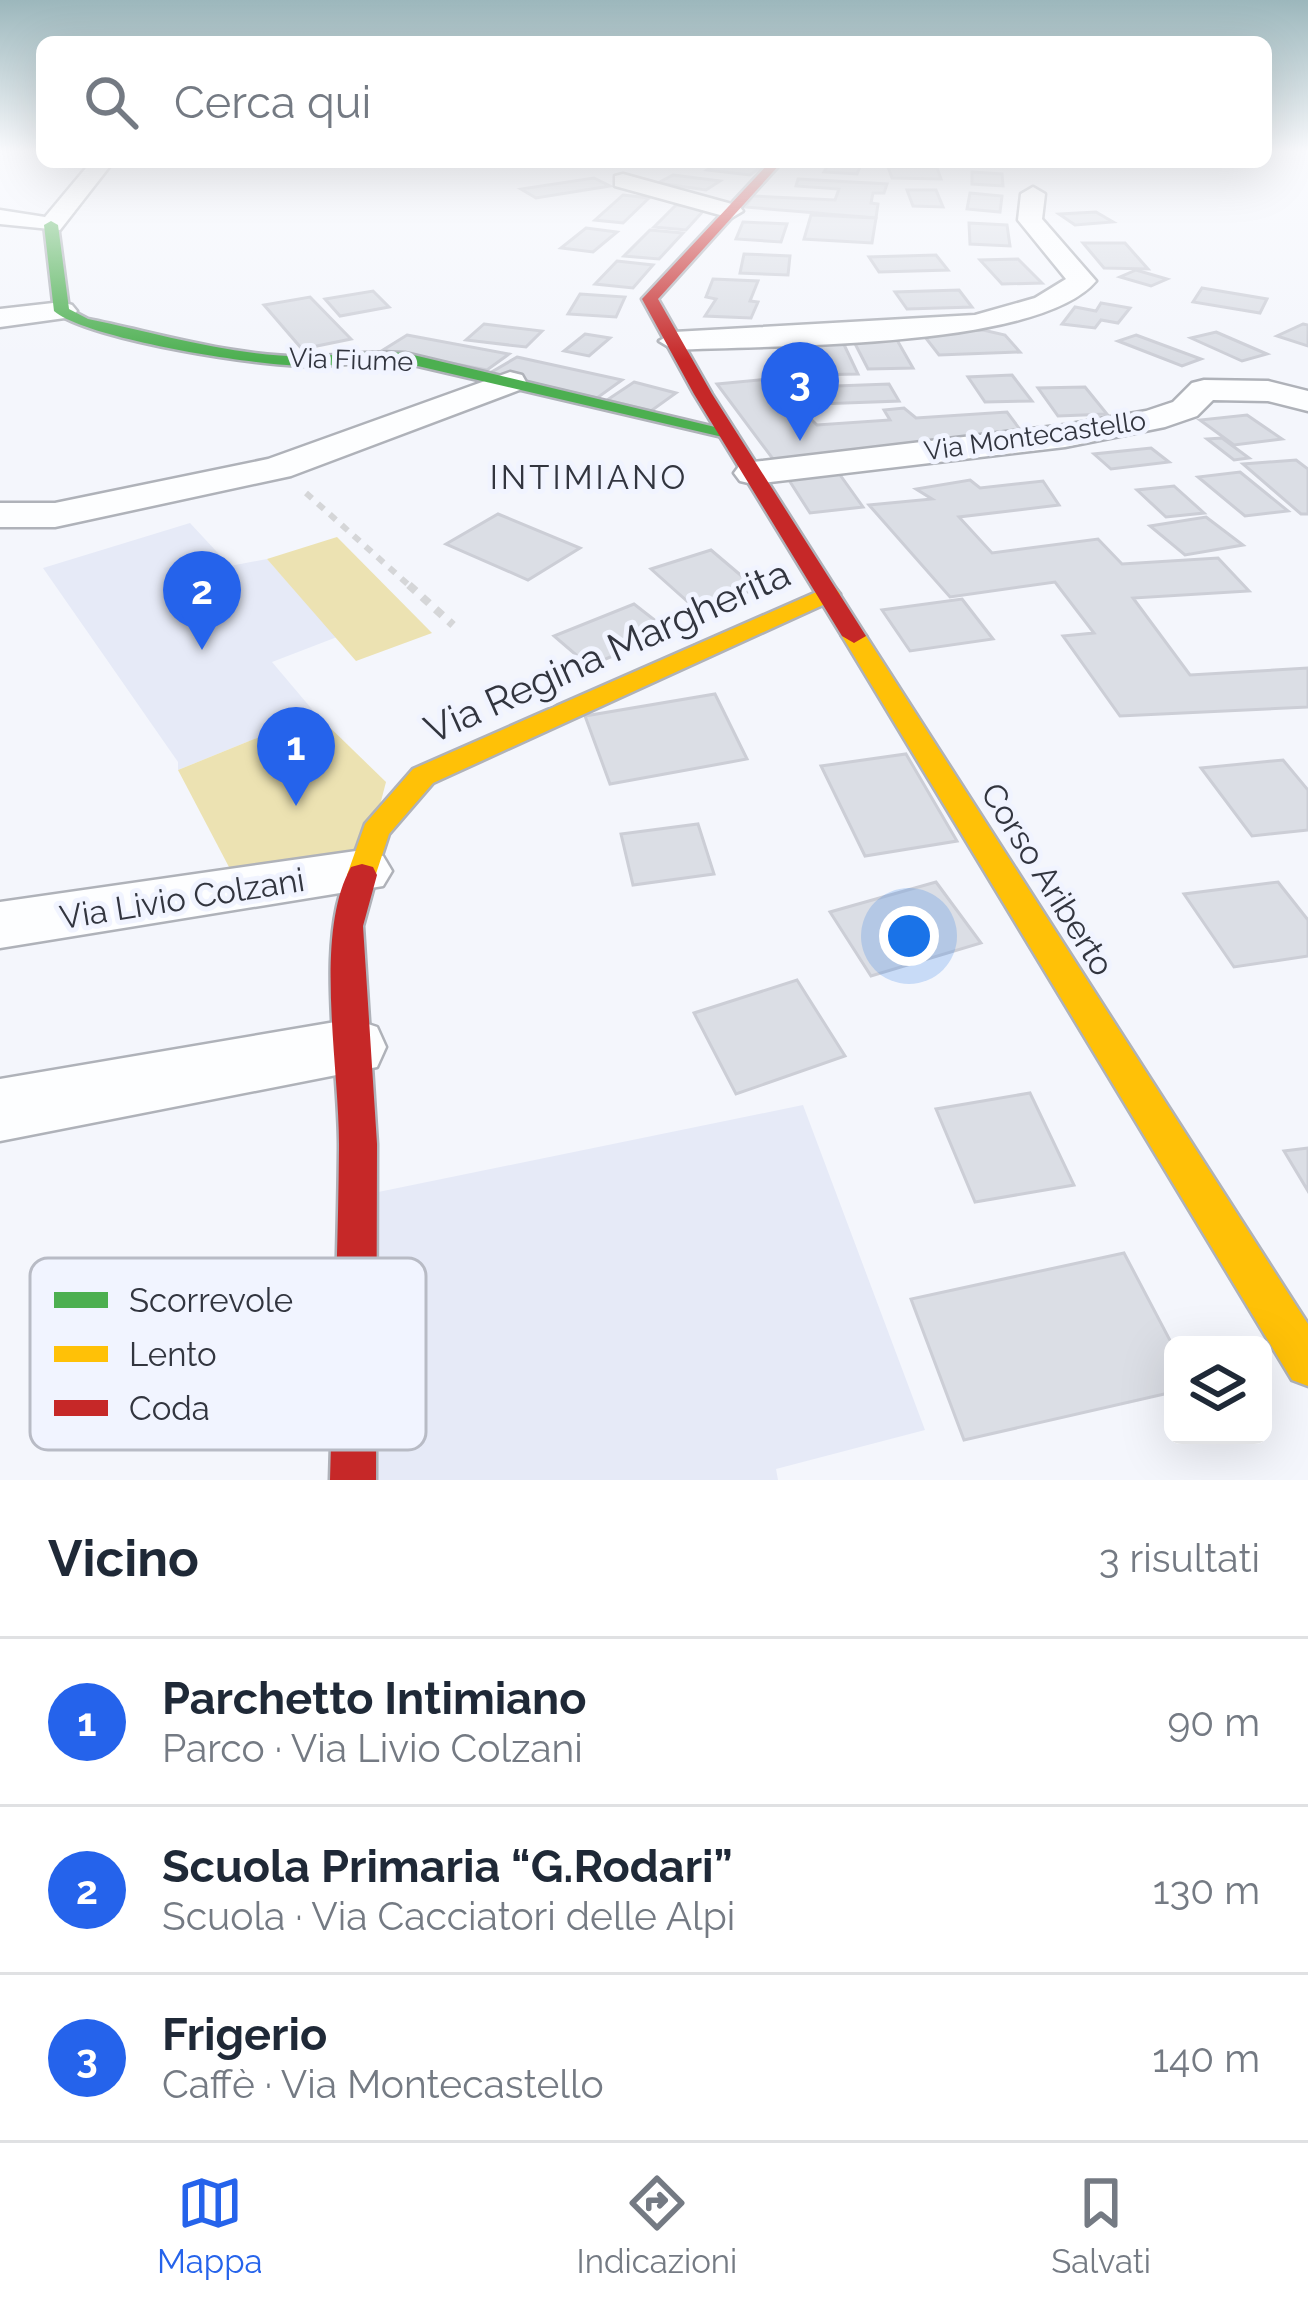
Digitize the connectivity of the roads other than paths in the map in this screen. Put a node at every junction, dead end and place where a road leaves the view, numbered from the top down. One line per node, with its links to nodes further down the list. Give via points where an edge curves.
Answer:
1 (26, 221): 5 (street)
2 (55, 221): 5 (street)
3 (722, 221): 8 (street, Corso Ariberto, via 650,298)
4 (1031, 221): 8 (street, via 1082,281 1045,304 977,324)
5 (52, 225): 6 (street)
6 (62, 311): 7 (street); 9 (street, Via Fiume, via 131,335 239,354 405,358)
7 (0, 318)
8 (674, 341): 11 (street, Corso Ariberto)
9 (510, 382): 11 (street, Via Fiume); 13 (street, via 278,468 55,515)
10 (1308, 401): 12 (street, Via Montecastello, via 1204,390 1185,409 1087,432)
11 (727, 432): 12 (street, Corso Ariberto)
12 (752, 473): 14 (street, Corso Ariberto)
13 (0, 514)
14 (828, 594): 15 (street, Via Regina Margherita, via 423,776 375,831); 20 (street, Corso Ariberto)
15 (363, 871): 16 (street, Via Livio Colzani); 17 (street, Via Regina Margherita, via 347,926)
16 (0, 926)
17 (353, 1047): 18 (street); 19 (street, Via Regina Margherita)
18 (0, 1110)
19 (356, 1258)
20 (1308, 1364)
21 (353, 1450): 22 (street, Via Regina Margherita)
22 (353, 1480)

